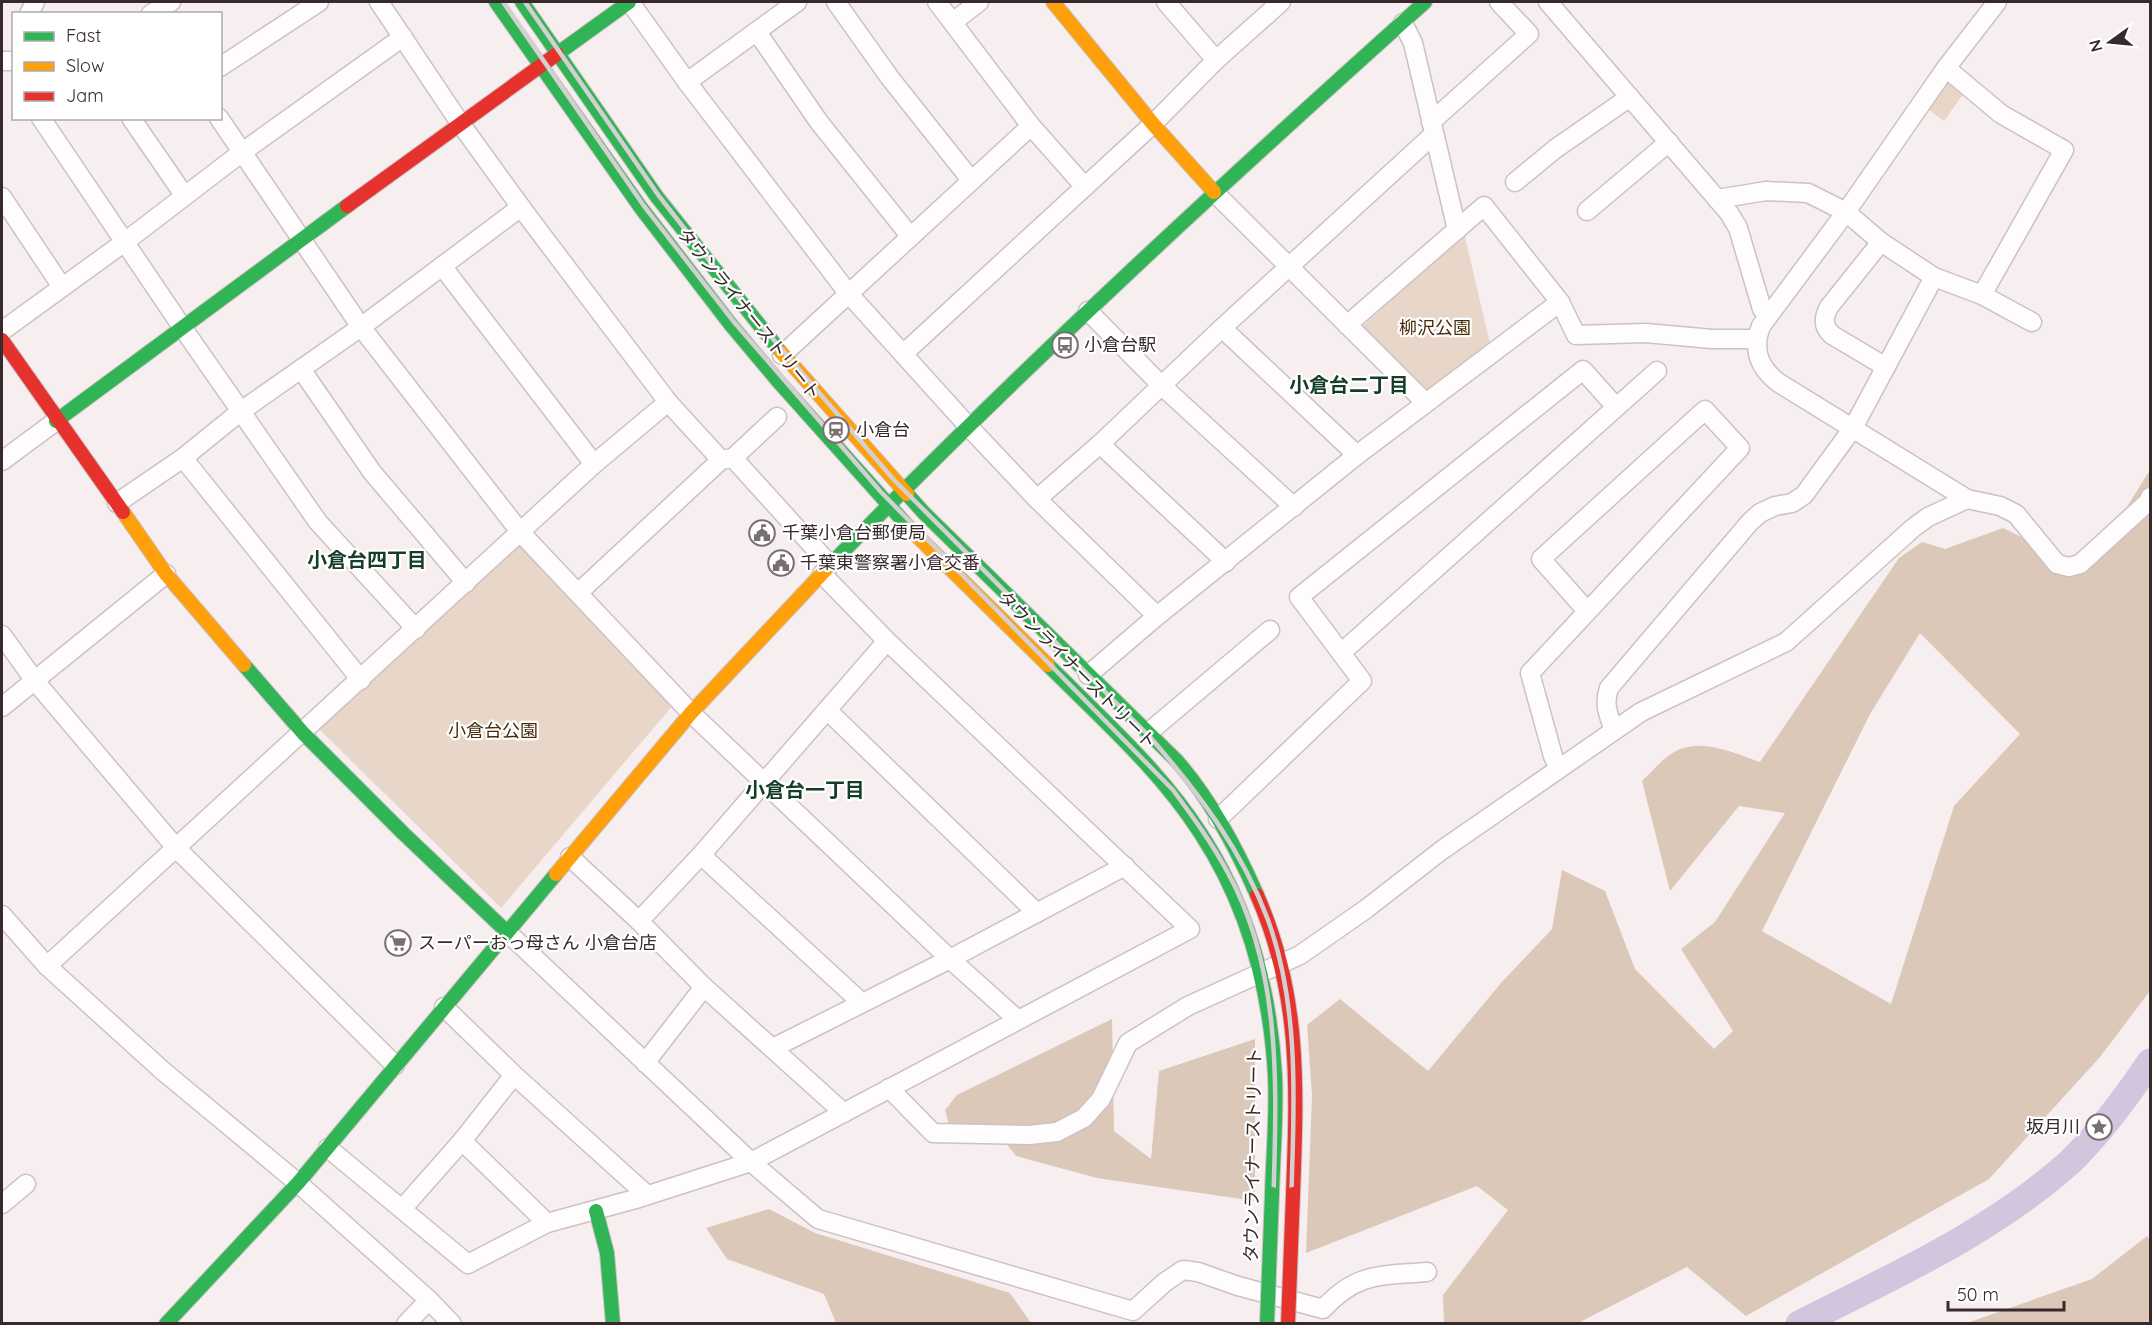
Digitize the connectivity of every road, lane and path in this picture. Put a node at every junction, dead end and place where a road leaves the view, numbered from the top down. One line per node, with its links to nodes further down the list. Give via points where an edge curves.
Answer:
1 (171, 2): 18 (street)
2 (319, 2): 25 (street)
3 (379, 2): 22 (street)
4 (496, 2): 26 (street, タウンライナーストリート)
5 (522, 2): 23 (street, タウンライナーストリート)
6 (630, 2): 23 (street); 28 (street)
7 (797, 2): 21 (street)
8 (836, 2): 39 (street)
9 (937, 2): 19 (street)
10 (979, 2): 19 (street)
11 (1053, 2): 34 (street)
12 (1166, 2): 24 (street)
13 (1281, 2): 24 (street)
14 (1425, 2): 20 (street)
15 (1499, 2): 36 (street, via 1529,34)
16 (1548, 2): 29 (street)
17 (1997, 2): 27 (street)
18 (153, 12)
19 (953, 22): 35 (street)
20 (1403, 23): 36 (street, via 1413,43); 42 (street)
21 (757, 32): 28 (street); 50 (street, via 819,122)
22 (404, 37): 33 (street); 38 (street)
23 (558, 53): 26 (street); 72 (street, タウンライナーストリート, via 657,197)
24 (1216, 60): 34 (street)
25 (222, 66)
26 (541, 66): 33 (street); 96 (street, タウンライナーストリート, via 730,325)
27 (1946, 68): 48 (street); 59 (street, via 2001,114 2064,150)
28 (687, 82): 58 (street)
29 (1630, 97): 37 (street); 40 (street)
30 (42, 120): 52 (street)
31 (132, 120): 43 (street)
32 (220, 120): 38 (street)
33 (460, 123): 46 (street); 51 (street)
34 (1153, 124): 41 (street); 42 (street)
35 (1031, 126): 39 (street); 41 (street)
36 (1432, 128): 49 (street); 55 (street)
37 (1669, 142): 45 (street); 47 (street)
38 (241, 153): 43 (street); 51 (street)
39 (971, 180): 50 (street)
40 (1515, 182)
41 (1085, 187): 71 (street)
42 (1214, 192): 55 (street); 61 (street)
43 (184, 195): 52 (street)
44 (2, 197): 57 (street)
45 (1717, 199): 48 (street, via 1766,191 1808,193); 62 (street, via 1738,228 1762,309)
46 (521, 207): 54 (street); 77 (street)
47 (1587, 211)
48 (1846, 212): 53 (street); 62 (street)
49 (1457, 230): 60 (street, via 1484,206); 64 (street)
50 (910, 236): 58 (street)
51 (302, 239): 65 (street); 66 (street)
52 (126, 241): 57 (street); 65 (street)
53 (1881, 242): 56 (street); 73 (street, via 1829,308 1824,321 1832,335)
54 (442, 266): 66 (street); 90 (street)
55 (1288, 267): 64 (street); 67 (street)
56 (1934, 277): 59 (street); 73 (street)
57 (62, 287): 68 (street)
58 (848, 293): 71 (street); 72 (street)
59 (1982, 295): 63 (street)
60 (1560, 302): 69 (street, via 1576,335 1646,333); 78 (street)
61 (1088, 311): 76 (street); 83 (street)
62 (1768, 316): 69 (street)
63 (2032, 322)
64 (1347, 326): 78 (street)
65 (183, 327): 80 (street); 82 (street)
66 (361, 327): 74 (street); 98 (street)
67 (1222, 328): 76 (street); 86 (street)
68 (2, 331)
69 (1756, 339): 84 (street, via 1760,364 1767,374)
70 (2, 340): 82 (street)
71 (903, 354): 83 (street)
72 (782, 355): 91 (street, タウンライナーストリート)
73 (1886, 367): 84 (street)
74 (302, 369): 80 (street); 102 (street, via 372,472)
75 (1657, 371): 79 (street)
76 (1161, 385): 85 (street); 97 (street)
77 (668, 402): 88 (street); 90 (street)
78 (1425, 402): 86 (street)
79 (1616, 407): 110 (street); 110 (street, via 1583,370 1299,597)
80 (241, 411): 87 (street); 106 (street, via 318,522)
81 (777, 417): 88 (street)
82 (56, 421): 89 (street); 95 (street)
83 (968, 426): 91 (street); 93 (street)
84 (1853, 428): 94 (street); 117 (street, via 1804,495 1760,513 1750,522 1609,688 1607,712)
85 (1100, 444): 93 (street); 99 (street)
86 (1357, 455): 97 (street)
87 (183, 458): 95 (street); 112 (street)
88 (727, 459): 100 (street); 103 (street)
89 (2, 461)
90 (594, 464): 98 (street)
91 (903, 490): 96 (street); 111 (street, タウンライナーストリート)
92 (2151, 497): 94 (street, via 2080,564 2069,567 2057,564 2016,514)
93 (1037, 499): 105 (street)
94 (1967, 499): 117 (street, via 1913,528 1786,642 1641,712)
95 (117, 503): 101 (street)
96 (888, 504): 100 (street); 134 (street, タウンライナーストリート, via 1170,792 1201,833 1226,876 1248,926)
97 (1294, 507): 99 (street)
98 (521, 533): 102 (street); 103 (street)
99 (1226, 562): 105 (street)
100 (826, 569): 109 (street); 116 (street)
101 (166, 574): 113 (street); 119 (street)
102 (466, 583): 106 (street)
103 (578, 593): 116 (street)
104 (1587, 611): 104 (street, via 1541,559 1705,410 1740,448); 120 (street, via 1530,673)
105 (1157, 616): 111 (street)
106 (416, 629): 112 (street)
107 (1270, 630): 118 (street)
108 (2, 634): 113 (street)
109 (887, 641): 115 (street); 126 (street)
110 (1341, 653): 122 (street, via 1362,681)
111 (1088, 675): 118 (street, タウンライナーストリート)
112 (361, 680): 119 (street)
113 (35, 681): 114 (street); 123 (street)
114 (2, 708)
115 (827, 710): 121 (street); 127 (street)
116 (691, 713): 121 (street); 125 (street)
117 (1614, 731): 120 (street)
118 (1149, 732): 122 (street, タウンライナーストリート, via 1178,762)
119 (303, 733): 123 (street); 130 (street)
120 (1559, 769): 132 (street, via 1442,850 1366,909)
121 (764, 781): 124 (street); 131 (street)
122 (1218, 819): 132 (street, タウンライナーストリート, via 1246,867 1269,920)
123 (177, 849): 133 (street); 141 (street)
124 (701, 855): 129 (street); 136 (street)
125 (570, 857): 129 (street); 130 (street)
126 (1125, 866): 127 (street); 138 (street, via 1190,929)
127 (1037, 913): 131 (street)
128 (2, 918): 133 (street)
129 (639, 921): 135 (street)
130 (507, 932): 137 (street); 140 (street)
131 (950, 959): 136 (street); 138 (street)
132 (1282, 964): 134 (street); 162 (street, タウンライナーストリート, bridge, via 1294,1033 1296,1079)
133 (47, 966): 148 (street, via 163,1071)
134 (1261, 974): 143 (street, via 1188,1006 1128,1043 1101,1099 1084,1119 1057,1132 933,1133); 161 (street, タウンライナーストリート, bridge, via 1275,1076)
135 (704, 987): 139 (street); 140 (street)
136 (862, 1003): 139 (street)
137 (444, 1007): 141 (street); 142 (street)
138 (1018, 1020): 143 (street)
139 (772, 1048): 144 (street)
140 (645, 1063): 147 (street)
141 (395, 1065): 146 (street)
142 (514, 1075): 145 (street); 150 (street)
143 (889, 1088): 144 (street)
144 (844, 1113): 147 (street)
145 (462, 1141): 152 (street); 154 (street)
146 (328, 1148): 148 (street); 152 (street)
147 (751, 1162): 150 (street); 155 (street, via 818,1219 1133,1311 1183,1270 1323,1309 1353,1283 1375,1276)
148 (298, 1183): 156 (street); 157 (street)
149 (26, 1184): 151 (street)
150 (647, 1195): 153 (street)
151 (2, 1204)
152 (402, 1209): 154 (street, via 468,1264)
153 (596, 1211): 154 (street); 160 (street, via 607,1253)
154 (547, 1223)
155 (1427, 1272)
156 (429, 1300): 158 (street); 159 (street)
157 (166, 1323)
158 (406, 1323)
159 (452, 1323)
160 (613, 1323)
161 (1268, 1323)
162 (1288, 1323)

